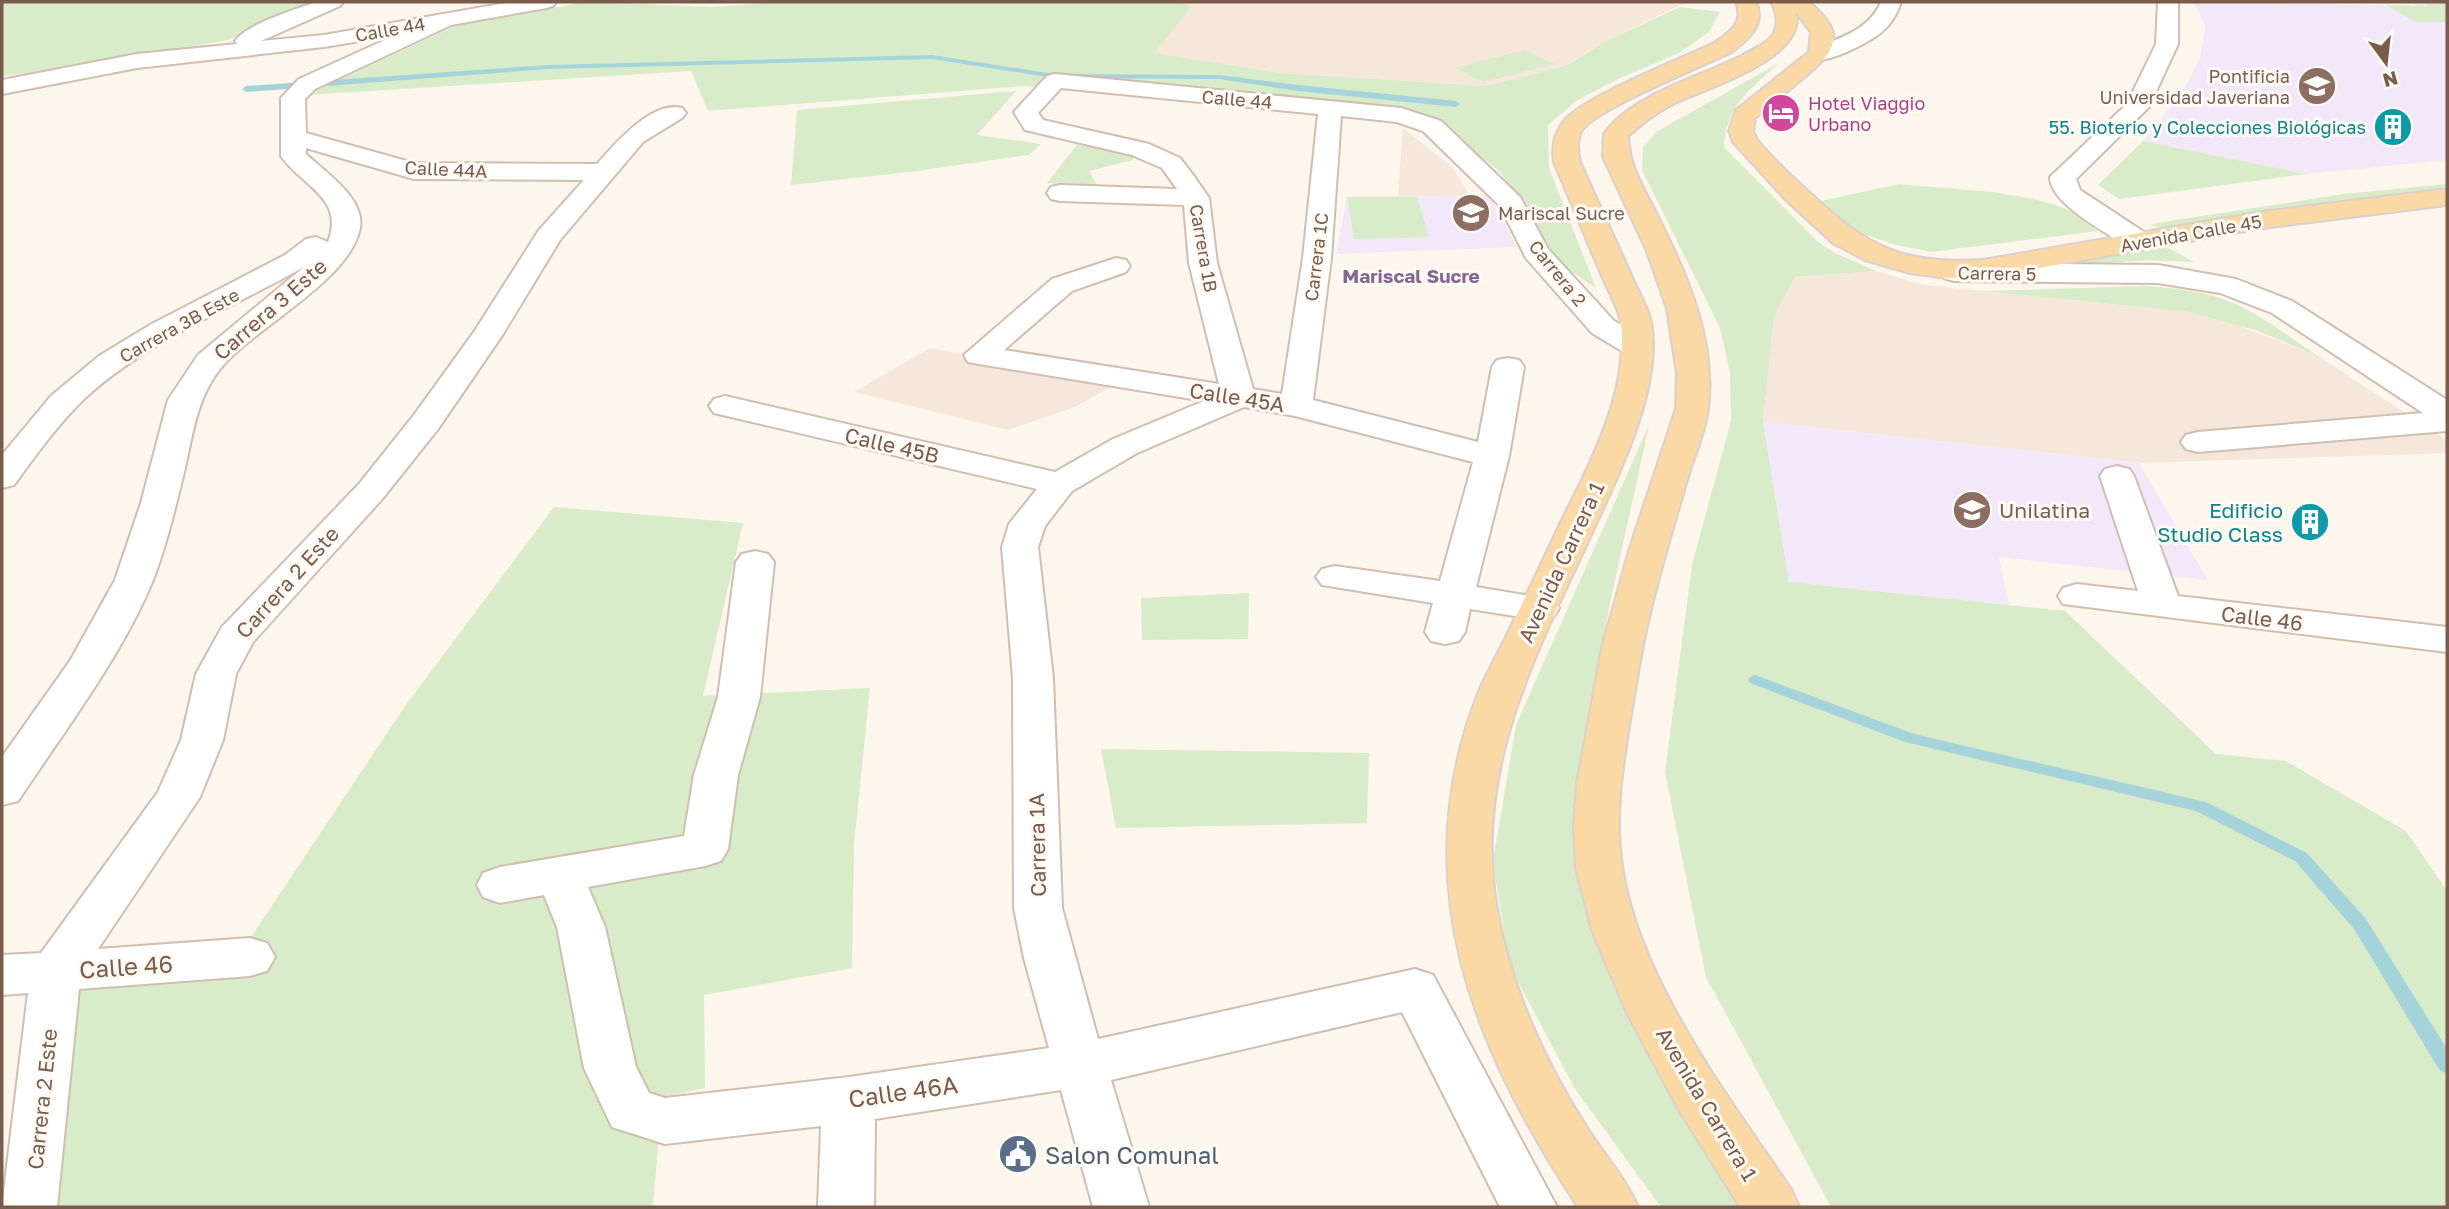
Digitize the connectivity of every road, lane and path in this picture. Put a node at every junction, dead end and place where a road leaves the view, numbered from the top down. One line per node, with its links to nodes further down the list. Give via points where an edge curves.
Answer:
1 (333, 2): 9 (street, via 267,29)
2 (546, 2): 8 (street, Calle 44)
3 (1746, 2): 27 (main road, Avenida Carrera 1, via 1751,10 1749,23 1740,36 1593,109 1567,132 1566,162 1636,321)
4 (1781, 2): 62 (main road, Avenida Carrera 1, via 1787,28 1772,47 1642,112 1616,134 1616,157 1677,286 1687,318 1694,388 1692,409 1624,638 1598,783 1596,835 1603,888 1644,997)
5 (1796, 2): 10 (main road, via 1824,32 1824,46)
6 (1891, 2): 10 (street, via 1888,13 1871,29)
7 (2168, 2): 22 (street, via 2167,44 2137,107 2063,177 2069,195)
8 (457, 11): 9 (street, Calle 44, via 313,43); 16 (street, via 307,84 293,98)
9 (234, 50): 11 (street, Calle 44, via 137,61)
10 (1818, 55): 26 (main road, Carrera 5, via 1744,115 1741,131 1745,142 1843,237 1876,254)
11 (2, 87)
12 (1043, 91): 13 (street, Calle 44, via 1055,82); 21 (street, Carrera 1B, via 1026,112 1034,125 1140,149 1171,163)
13 (1330, 108): 15 (street, Calle 44, via 1401,115); 31 (street, Carrera 1C, via 1317,258)
14 (674, 113): 17 (street, Carrera 2 Este, via 634,137)
15 (1432, 125): 27 (street, Carrera 2, via 1511,203 1536,252 1603,327)
16 (293, 139): 17 (street, Calle 44A, via 318,141 414,171); 24 (street, via 294,156 343,204)
17 (603, 172): 53 (street, Carrera 2 Este, via 549,236 426,422 371,491 236,636 216,674 202,740 178,797)
18 (2447, 176): 23 (main road, Avenida Calle 45, via 2344,186)
19 (1060, 193): 21 (street)
20 (2447, 197): 23 (main road, Avenida Calle 45, via 2312,213)
21 (1196, 198): 30 (street, Carrera 1B, via 1203,263)
22 (2107, 220): 23 (main road, Avenida Calle 45)
23 (2152, 222): 26 (main road, Avenida Calle 45, via 1983,269)
24 (347, 225): 39 (street, Carrera 3B Este, via 295,261 139,344 85,382 47,419); 49 (street, Carrera 3 Este, via 342,243 322,267 209,362 184,400 134,580 88,665)
25 (1116, 266): 30 (street, Calle 45A, via 1062,285 979,355)
26 (1935, 270): 29 (street, Carrera 5, via 2158,274 2226,285 2282,307)
27 (1638, 347): 46 (main road, Avenida Carrera 1, via 1611,455)
28 (1508, 367): 37 (street)
29 (2390, 377): 33 (street, Carrera 5); 35 (street, via 2375,399)
30 (1238, 398): 31 (street, Calle 45A); 40 (street, via 1125,446)
31 (1296, 405): 37 (street, Calle 45A)
32 (725, 406): 40 (street, Calle 45B)
33 (2447, 414)
34 (2447, 421): 35 (street)
35 (2384, 426): 36 (street)
36 (2198, 442)
37 (1492, 456): 43 (street)
38 (2117, 476): 45 (street)
39 (2, 478)
40 (1060, 484): 55 (street, Carrera 1A, via 1027,524 1020,547 1033,678 1038,908)
41 (755, 562): 50 (street, via 739,697 716,775 705,849)
42 (1335, 577): 43 (street)
43 (1454, 595): 46 (street); 47 (street)
44 (2077, 596): 45 (street, Calle 46)
45 (2162, 606): 48 (street, Calle 46)
46 (1540, 608): 61 (main road, Avenida Carrera 1, via 1484,732 1470,805 1469,877 1478,947 1505,1025 1546,1112)
47 (1445, 632)
48 (2447, 640)
49 (2, 790)
50 (560, 876): 51 (street); 56 (street, Calle 46A, via 581,927 610,1068 631,1111 665,1121)
51 (500, 885)
52 (250, 957): 53 (street, Calle 46)
53 (56, 971): 54 (street, Calle 46); 57 (street, Carrera 2 Este)
54 (2, 975)
55 (1079, 1065): 56 (street, Calle 46A); 59 (street, Carrera 1A); 60 (street, Calle 46A, via 1415,989)
56 (849, 1100): 58 (street)
57 (29, 1207)
58 (846, 1207)
59 (1121, 1207)
60 (1529, 1207)
61 (1611, 1207)
62 (1771, 1207)

